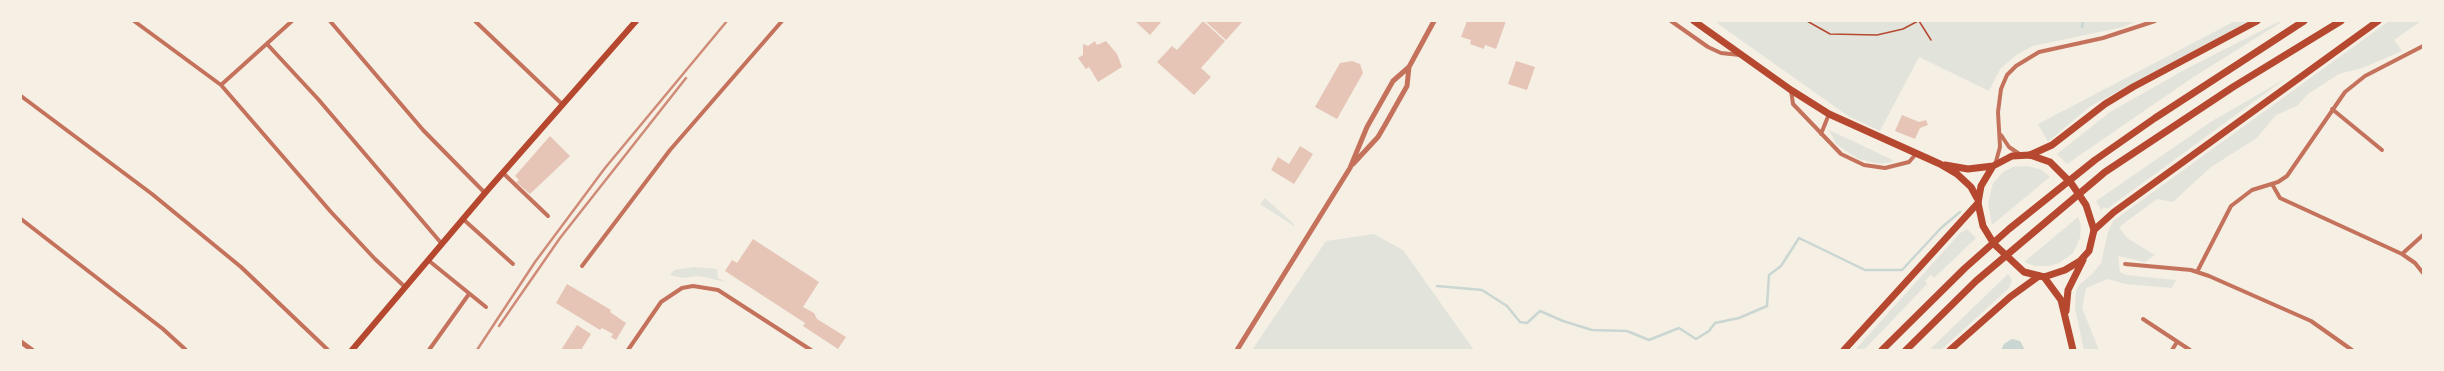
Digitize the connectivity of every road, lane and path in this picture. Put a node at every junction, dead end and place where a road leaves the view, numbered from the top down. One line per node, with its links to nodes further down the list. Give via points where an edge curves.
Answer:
1 (134, 21): 22 (street)
2 (292, 21): 18 (street)
3 (330, 21): 39 (street, via 423,130)
4 (475, 21): 25 (street)
5 (636, 21): 25 (main road)
6 (782, 21): 52 (street, via 670,150)
7 (1434, 21): 21 (street)
8 (1671, 21): 20 (street, via 1708,47 1721,53)
9 (1694, 21): 20 (highway)
10 (1808, 21): 11 (path, via 1830,34 1877,35 1903,29)
11 (1918, 21): 17 (path)
12 (2155, 21): 29 (street, via 2103,38 2039,52 2016,66 2007,75 2001,89 1998,112)
13 (2257, 21): 32 (highway, via 2133,87 2105,104 2052,145)
14 (2304, 21): 74 (highway, via 2095,160 1965,268)
15 (2341, 21): 75 (highway, via 2232,87 2105,172 1976,281)
16 (2378, 21): 44 (highway, via 2114,212)
17 (1931, 40)
18 (267, 44): 22 (street); 46 (street, via 318,99)
19 (2423, 46): 26 (street, via 2354,84)
20 (1742, 55): 23 (highway)
21 (1409, 67): 36 (street, via 1393,81 1367,127); 36 (street, via 1407,86 1378,137)
22 (221, 86): 56 (street, via 336,217)
23 (1791, 90): 27 (highway); 28 (street, via 1793,104)
24 (21, 96): 66 (street, via 152,194 229,257 292,313)
25 (562, 104): 37 (main road)
26 (2332, 109): 30 (street); 38 (street, via 2287,176)
27 (1829, 114): 28 (street); 31 (highway)
28 (1821, 134): 31 (street, via 1842,154 1864,165 1885,168 1900,166 1909,162)
29 (2000, 134): 33 (street, via 2009,147); 35 (street)
30 (2382, 150)
31 (1916, 154): 34 (highway)
32 (2030, 155): 33 (highway); 44 (highway, via 2050,162 2072,183 2086,205)
33 (2022, 156): 35 (highway, via 2012,156)
34 (1940, 164): 35 (highway, via 1968,169); 40 (highway, via 1965,180)
35 (1994, 166): 40 (highway)
36 (1350, 168): 72 (street)
37 (503, 173): 39 (main road); 41 (street)
38 (2272, 184): 48 (street, via 2280,198 2290,204); 53 (street, via 2252,190 2231,206)
39 (485, 193): 43 (main road)
40 (1977, 200): 55 (highway, via 1985,230 1994,244 2024,272); 73 (highway)
41 (548, 216)
42 (21, 219): 65 (street, via 164,329)
43 (463, 219): 46 (main road); 50 (street)
44 (2094, 230): 47 (highway)
45 (2423, 235): 48 (street)
46 (442, 244): 49 (main road)
47 (2089, 251): 55 (highway, via 2080,261 2065,270); 59 (highway, via 2071,281)
48 (2402, 254): 54 (street, via 2415,263)
49 (428, 260): 56 (main road); 57 (street)
50 (513, 264)
51 (2125, 264): 53 (street)
52 (582, 266)
53 (2197, 272): 80 (street, via 2310,320)
54 (2423, 273)
55 (2042, 277): 59 (highway, via 2056,291); 76 (highway, via 2010,296)
56 (405, 287): 67 (main road)
57 (469, 294): 58 (street); 68 (street)
58 (486, 307)
59 (2066, 316): 77 (highway)
60 (2143, 319): 62 (street)
61 (21, 342): 64 (street)
62 (2177, 342): 78 (street); 79 (street)
63 (804, 346): 69 (street, via 718,290 693,286 682,288 661,302); 70 (street); 71 (street)
64 (32, 350)
65 (186, 350)
66 (328, 350)
67 (352, 350)
68 (429, 350)
69 (628, 350)
70 (802, 350)
71 (811, 350)
72 (1237, 350)
73 (1844, 350)
74 (1882, 350)
75 (1906, 350)
76 (1950, 350)
77 (2073, 350)
78 (2172, 350)
79 (2190, 350)
80 (2352, 350)

